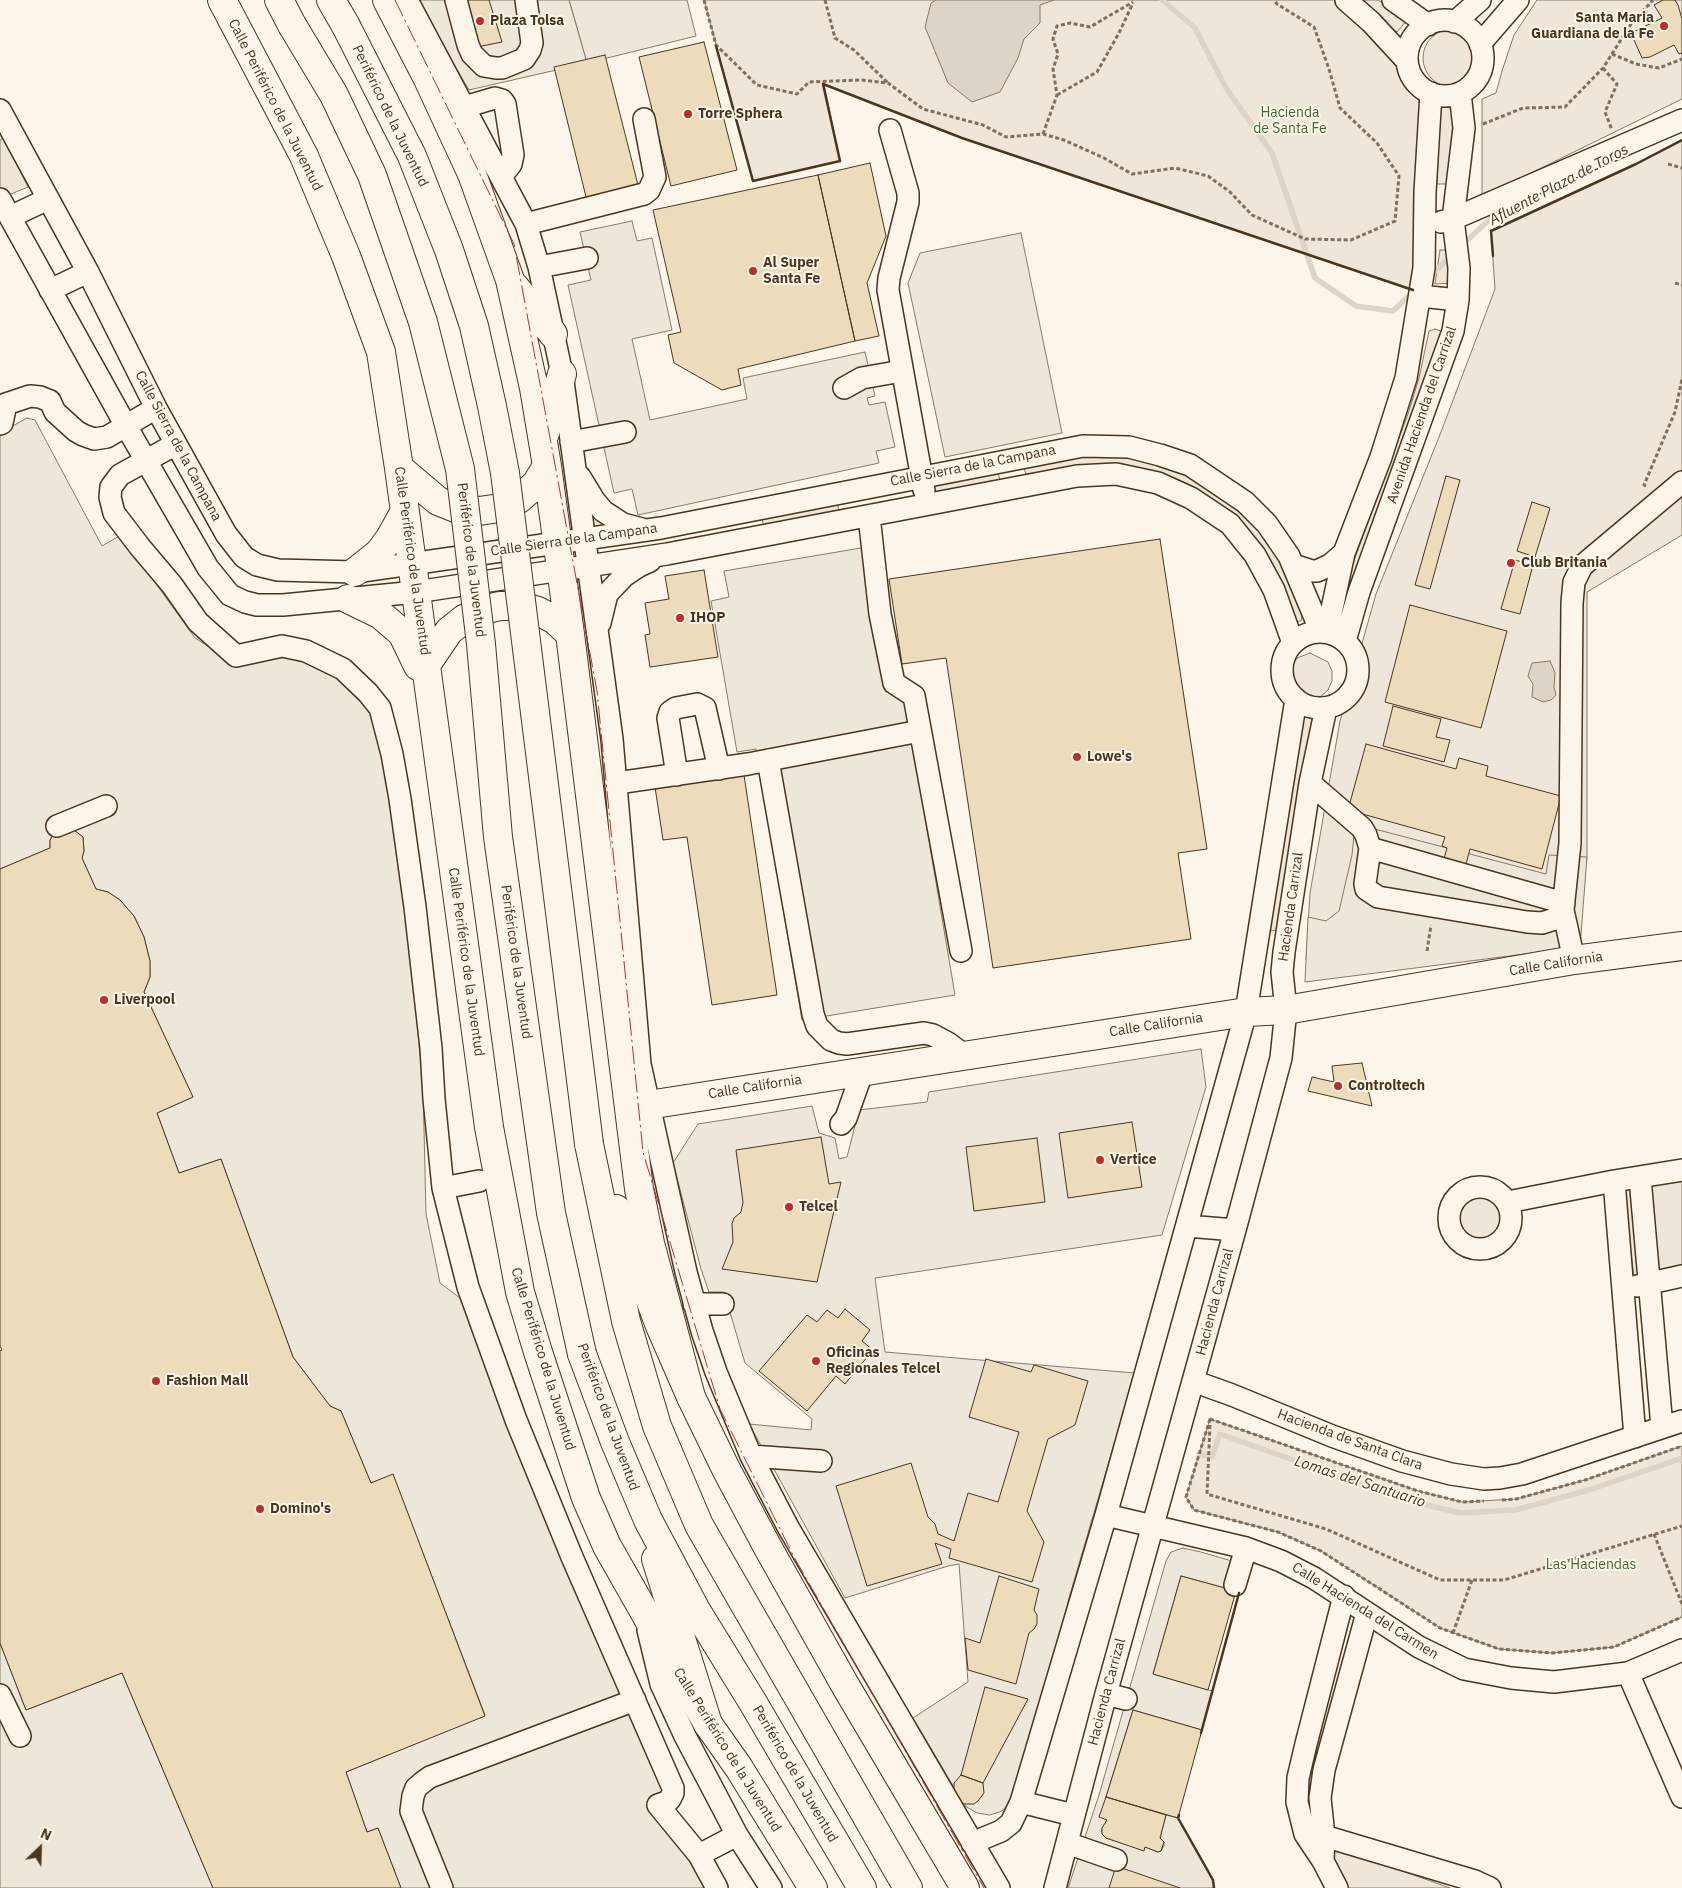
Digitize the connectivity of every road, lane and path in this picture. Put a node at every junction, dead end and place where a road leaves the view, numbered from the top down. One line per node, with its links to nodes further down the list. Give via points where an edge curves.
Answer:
1 (222, 0): 67 (main road, Calle Periférico de la Juventud, via 304,156 346,256 381,352)
2 (386, 0): 47 (main road, via 427,77 472,174)
3 (407, 0): 28 (street)
4 (456, 0): 5 (street, via 472,54 484,66 496,68 524,59 530,50 532,43)
5 (526, 0)
6 (704, 0): 24 (path, via 716,45 757,85 797,94 809,82 862,80)
7 (825, 0): 24 (path, via 835,38 854,50)
8 (1274, 0): 34 (path, via 1314,27 1340,108 1377,143 1399,176 1394,221 1351,240 1305,239 1252,215 1230,192 1208,176 1175,168 1132,174 1080,147)
9 (1346, 0): 22 (street)
10 (1393, 0): 18 (street)
11 (1480, 0): 17 (street)
12 (1518, 0): 19 (street)
13 (1652, 0): 20 (path)
14 (1134, 1): 27 (path, via 1097,72); 27 (path, via 1090,27 1070,23 1057,26 1053,39 1058,54 1053,69)
15 (283, 7): 142 (main road, Periférico de la Juventud, bridge, via 334,95 372,176 423,322 460,469 481,644 498,836 551,1213 582,1354)
16 (336, 8): 120 (main road, Periférico de la Juventud, bridge, via 412,156 449,250 474,326 492,406 505,473)
17 (1455, 22): 18 (street, via 1441,21); 19 (street, via 1470,30)
18 (1428, 25): 22 (street, via 1412,40)
19 (1480, 44): 26 (street, via 1483,58 1480,72 1472,85)
20 (1611, 54): 21 (path, via 1636,64 1660,68); 23 (path)
21 (1682, 59)
22 (1407, 61): 25 (street, via 1412,76)
23 (1603, 68): 32 (path, via 1565,107 1523,108); 35 (path, via 1617,84 1605,112)
24 (888, 83): 34 (path, via 924,109 983,125 1006,137)
25 (1431, 93): 26 (street, via 1440,96); 43 (street, Avenida Hacienda del Carrizal)
26 (1460, 93): 41 (street, Avenida Hacienda del Carrizal, via 1464,128)
27 (1057, 95): 34 (path)
28 (464, 108): 38 (street); 38 (street, via 495,98 505,104 513,155 511,164)
29 (1, 115): 39 (street, Calle Sierra de la Campana)
30 (644, 119): 42 (street, via 655,177 649,190 644,194)
31 (1682, 120): 35 (street)
32 (1482, 124)
33 (890, 130): 54 (street, via 908,193 888,290)
34 (1043, 134)
35 (1619, 148): 41 (street)
36 (1668, 164): 37 (path)
37 (1682, 168)
38 (501, 177): 42 (street)
39 (48, 199): 40 (street); 46 (street, Calle Sierra de la Campana)
40 (5, 208): 50 (street, Calle Sierra de la Campana)
41 (1453, 219): 43 (street); 52 (street, Avenida Hacienda del Carrizal, via 1459,268)
42 (526, 224): 45 (street)
43 (1426, 225): 51 (street, Avenida Hacienda del Carrizal)
44 (587, 258): 45 (street)
45 (539, 267): 53 (street)
46 (88, 272): 50 (street); 58 (street, Calle Sierra de la Campana)
47 (510, 280): 53 (main road); 64 (main road)
48 (1675, 283): 49 (path)
49 (1682, 285)
50 (50, 290): 60 (street, Calle Sierra de la Campana)
51 (1420, 296): 52 (street); 81 (street, Avenida Hacienda del Carrizal, via 1406,378 1381,457)
52 (1458, 300): 92 (street, Avenida Hacienda del Carrizal, via 1453,331 1359,592)
53 (554, 334): 55 (street)
54 (902, 371): 57 (street, via 862,378); 69 (street)
55 (562, 374): 62 (street); 64 (main road)
56 (1682, 379): 72 (path, via 1675,412 1644,485)
57 (844, 388)
58 (156, 408): 60 (street); 63 (street, Calle Sierra de la Campana)
59 (2, 412): 60 (street, via 30,396 40,397 50,401 55,412 83,436 94,439 107,437)
60 (126, 426): 65 (street, Calle Sierra de la Campana)
61 (625, 432): 62 (street)
62 (571, 442): 68 (street)
63 (176, 444): 65 (street); 87 (street, Calle Sierra de la Campana, via 226,534 244,557 257,565 278,570)
64 (545, 454): 67 (main road, via 536,484 520,499 500,508 479,511 458,509 438,501); 80 (main road)
65 (145, 460): 89 (street, Calle Sierra de la Campana, via 208,568 230,595 257,605); 125 (street, via 120,475 111,487 114,513 198,622 236,656 282,646 306,651 343,669 380,708 400,799 415,907)
66 (1007, 460): 69 (street, Calle Sierra de la Campana); 71 (street); 84 (street, Calle Sierra de la Campana, via 1099,446 1129,447 1190,465 1245,502 1267,524)
67 (400, 468): 74 (main road, Calle Periférico de la Juventud)
68 (575, 469): 77 (street, via 603,511 623,524); 78 (street)
69 (921, 476): 73 (street); 75 (street, Calle Sierra de la Campana)
70 (1682, 482): 108 (street, via 1582,566 1574,582 1570,843)
71 (1016, 487): 73 (street, Calle Sierra de la Campana); 93 (street, Calle Sierra de la Campana, via 1077,476 1116,474 1158,483 1191,498 1230,524 1255,555 1274,590)
72 (1649, 489)
73 (927, 504): 76 (street, Calle Sierra de la Campana)
74 (405, 511): 83 (main road, Calle Periférico de la Juventud); 87 (main road, via 379,554)
75 (741, 512): 77 (street, Calle Sierra de la Campana); 79 (street)
76 (869, 516): 79 (street, Calle Sierra de la Campana); 98 (street, via 880,614 894,683 914,696)
77 (645, 530): 78 (street, Calle Sierra de la Campana)
78 (584, 538): 80 (street, Calle Sierra de la Campana); 85 (street)
79 (747, 538): 82 (street, Calle Sierra de la Campana)
80 (557, 543): 83 (street, Calle Sierra de la Campana); 86 (main road)
81 (1344, 553): 84 (street, via 1317,571); 92 (street, Avenida Hacienda del Carrizal)
82 (667, 554): 85 (street, Calle Sierra de la Campana); 90 (street, via 624,576 607,594)
83 (412, 564): 87 (street, Calle Sierra de la Campana); 88 (main road, Calle Periférico de la Juventud)
84 (1293, 565): 92 (street, Calle Sierra de la Campana, via 1308,605)
85 (588, 566): 86 (street, Calle Sierra de la Campana); 90 (street)
86 (561, 570): 88 (street, Calle Sierra de la Campana); 91 (main road)
87 (355, 572)
88 (416, 592): 89 (street, Calle Sierra de la Campana); 94 (main road, Calle Periférico de la Juventud)
89 (348, 599): 96 (main road, via 381,615 402,633 413,653)
90 (597, 633): 103 (street)
91 (570, 634): 94 (main road, via 556,620 538,611 520,606 500,606 464,619 449,631); 118 (main road)
92 (1331, 635): 93 (street, via 1306,635); 97 (street, via 1353,650 1358,674 1348,696)
93 (1294, 643): 95 (street, via 1282,665 1285,684)
94 (426, 665): 96 (main road, Calle Periférico de la Juventud)
95 (1296, 699): 97 (street, via 1305,705); 115 (street, Hacienda Carrizal)
96 (430, 701): 104 (main road, Calle Periférico de la Juventud)
97 (1326, 708): 102 (street, Hacienda Carrizal)
98 (920, 731): 99 (street); 111 (street)
99 (768, 760): 100 (street); 116 (street, via 817,1026 831,1040 847,1044 924,1033 942,1039)
100 (719, 769): 101 (street); 101 (street, via 705,708 697,704 676,708 668,718)
101 (677, 775): 103 (street)
102 (1310, 782): 107 (street, via 1362,828); 114 (street, Hacienda Carrizal, via 1284,952 1282,972)
103 (616, 783): 118 (street, via 640,1064)
104 (443, 796): 123 (main road, via 436,857); 140 (main road, Calle Periférico de la Juventud, via 489,1127 512,1254 520,1292)
105 (106, 806): 106 (street)
106 (57, 826)
107 (1370, 848): 108 (street); 108 (street, via 1365,884 1366,889 1378,897 1527,922 1542,923)
108 (1564, 910): 113 (street)
109 (1430, 926): 112 (path)
110 (1682, 946): 113 (main road, Calle California)
111 (961, 951)
112 (1427, 951)
113 (1574, 960): 114 (main road, Calle California)
114 (1286, 1010): 115 (main road, Calle California); 128 (street, Hacienda Carrizal, via 1280,1058)
115 (1246, 1012): 116 (main road, Calle California); 127 (street, Hacienda Carrizal)
116 (964, 1055): 117 (main road, Calle California)
117 (863, 1070): 118 (main road, Calle California); 119 (street)
118 (639, 1105): 132 (street, via 691,1270); 135 (main road, via 639,1189)
119 (841, 1124)
120 (591, 1151): 135 (main road); 175 (main road, Periférico de la Juventud, via 626,1321 657,1426 699,1525)
121 (1682, 1170): 122 (street)
122 (1640, 1178): 124 (street); 130 (street)
123 (479, 1181): 125 (street); 140 (main road, via 523,1361 539,1408)
124 (1614, 1181): 126 (street); 131 (street)
125 (443, 1188): 158 (street, via 468,1287 516,1420)
126 (1508, 1202)
127 (1187, 1226): 128 (street); 141 (street, Hacienda Carrizal)
128 (1235, 1230): 134 (street, Hacienda Carrizal)
129 (1682, 1276): 130 (street)
130 (1649, 1284): 131 (street); 136 (street)
131 (1622, 1289): 137 (street)
132 (694, 1304): 133 (street); 138 (street, via 716,1372)
133 (723, 1304)
134 (1193, 1381): 137 (street, Hacienda de Santa Clara, via 1402,1462 1484,1479 1522,1474); 143 (street, Hacienda Carrizal)
135 (691, 1397): 176 (main road, via 791,1590)
136 (1672, 1424): 137 (street, Hacienda de Santa Clara)
137 (1635, 1437)
138 (751, 1456): 139 (street); 167 (street, via 788,1526)
139 (821, 1461)
140 (576, 1468): 152 (main road, Calle Periférico de la Juventud, via 607,1546)
141 (1106, 1515): 143 (street, Calle Hacienda del Carmen); 162 (street, Hacienda Carrizal)
142 (648, 1520): 159 (main road, via 659,1571); 174 (main road, Periférico de la Juventud, via 696,1610)
143 (1152, 1526): 146 (street, Calle Hacienda del Carmen); 163 (street, Hacienda Carrizal, via 1116,1696)
144 (1682, 1526): 145 (path)
145 (1654, 1534): 147 (path, via 1504,1580); 150 (path)
146 (1246, 1548): 148 (street); 149 (street, Calle Hacienda del Carmen, via 1281,1561)
147 (1472, 1580): 154 (path); 154 (path, via 1440,1580 1326,1529 1207,1494 1210,1419 1186,1497 1194,1510 1278,1532 1321,1551 1440,1628)
148 (1235, 1585)
149 (1344, 1596): 151 (street, Calle Hacienda del Carmen); 165 (street, via 1298,1778 1298,1802)
150 (1682, 1604)
151 (1367, 1613): 156 (street, Calle Hacienda del Carmen, via 1419,1647 1464,1669 1554,1682); 165 (street, via 1324,1770)
152 (644, 1614): 159 (main road, Calle Periférico de la Juventud); 164 (street, via 669,1702)
153 (1682, 1617): 154 (path, via 1614,1647 1552,1653 1499,1649)
154 (1453, 1633)
155 (1682, 1650): 156 (street, Calle Hacienda del Carmen)
156 (1628, 1673): 161 (street)
157 (0, 1695): 160 (street)
158 (635, 1700): 168 (street, via 673,1788 670,1799 658,1805); 170 (street, via 430,1777 416,1788 411,1811)
159 (708, 1724): 173 (main road, Calle Periférico de la Juventud)
160 (20, 1736)
161 (1682, 1797)
162 (1022, 1802): 163 (street); 167 (street, Hacienda Carrizal, via 1011,1823 1001,1831)
163 (1070, 1829): 166 (street); 169 (street); 178 (street, Hacienda Carrizal)
164 (737, 1835): 168 (street); 172 (street)
165 (1314, 1835): 179 (street); 180 (street)
166 (1103, 1841)
167 (972, 1843): 177 (street)
168 (699, 1855): 171 (street)
169 (1116, 1860)
170 (442, 1888)
171 (717, 1888)
172 (771, 1888)
173 (813, 1888)
174 (862, 1888)
175 (908, 1888)
176 (965, 1888)
177 (998, 1888)
178 (1055, 1888)
179 (1337, 1888)
180 (1490, 1888)

